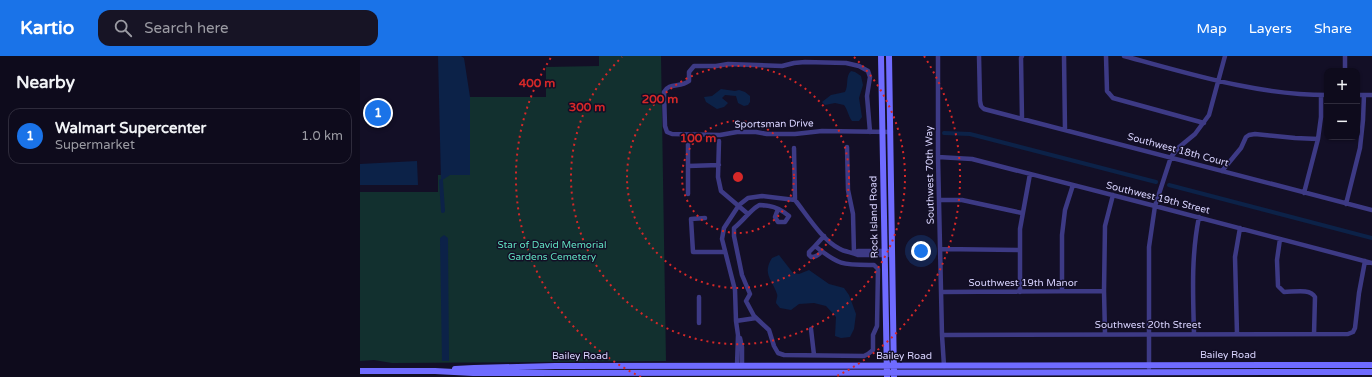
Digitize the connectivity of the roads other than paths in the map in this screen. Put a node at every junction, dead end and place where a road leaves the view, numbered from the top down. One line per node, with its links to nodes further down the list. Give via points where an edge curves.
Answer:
1 (881, 56): 21 (street, Rock Island Road)
2 (888, 56): 22 (street, Rock Island Road)
3 (938, 56): 28 (street, Southwest 70th Way)
4 (978, 56): 17 (street, Southwest 18th Court, via 981,106)
5 (1022, 56): 17 (street)
6 (1064, 56): 19 (street)
7 (1106, 56): 18 (street, via 1107,91 1110,96)
8 (1124, 56): 12 (street)
9 (1225, 56): 12 (street)
10 (1345, 56): 11 (street)
11 (1345, 68)
12 (1218, 81): 13 (street, via 1263,90); 18 (street, via 1209,115)
13 (1321, 95): 23 (street)
14 (1360, 96): 15 (street)
15 (1364, 96): 16 (street); 40 (street, via 1360,148)
16 (1372, 96)
17 (1022, 119): 19 (street, Southwest 18th Court)
18 (1204, 123): 29 (street)
19 (1065, 130): 29 (street, Southwest 18th Court)
20 (870, 132): 20 (street, Sportsman Drive, via 672,134 667,132 665,126 664,92 670,86 687,83 694,66 846,63 868,71); 21 (street, Sportsman Drive)
21 (883, 132): 22 (street, Sportsman Drive); 58 (street, Rock Island Road)
22 (890, 132): 59 (street, Rock Island Road)
23 (1318, 139): 32 (street, via 1249,135); 35 (street)
24 (719, 141): 30 (street)
25 (688, 144): 31 (street)
26 (847, 147): 57 (street, via 848,190 855,236)
27 (794, 148): 38 (street)
28 (938, 157): 33 (street, Southwest 19th Street, via 972,159); 39 (street, Southwest 70th Way)
29 (1171, 158): 32 (street, Southwest 18th Court); 42 (street)
30 (719, 165): 31 (street); 41 (street, via 721,191)
31 (688, 166): 36 (street)
32 (1222, 171): 35 (street, Southwest 18th Court)
33 (1030, 174): 34 (street, Southwest 19th Street); 45 (street)
34 (1072, 185): 37 (street, Southwest 19th Street); 62 (street, via 1062,235)
35 (1304, 193): 40 (street, Southwest 18th Court)
36 (688, 194)
37 (1114, 195): 42 (street, Southwest 19th Street); 63 (street, via 1105,226)
38 (795, 200): 41 (street, via 762,196 748,198); 50 (street)
39 (940, 200): 45 (street, via 962,200); 53 (street, Southwest 70th Way)
40 (1346, 204): 44 (street, Southwest 18th Court)
41 (739, 205): 46 (street); 56 (street, via 724,228 722,239)
42 (1155, 206): 48 (street, Southwest 19th Street); 72 (street, via 1149,247)
43 (778, 209): 46 (street, via 759,205)
44 (1372, 210)
45 (1022, 213): 54 (street)
46 (748, 214): 67 (street, via 734,228 734,236 742,275 750,294 746,301)
47 (705, 218): 56 (street, via 691,219 693,252)
48 (1199, 218): 49 (street, Southwest 19th Street); 73 (street, via 1194,238 1193,261)
49 (1240, 228): 51 (street, Southwest 19th Street); 74 (street, via 1235,257)
50 (824, 236): 52 (street); 57 (street, via 839,249)
51 (1280, 239): 60 (street, Southwest 19th Street); 75 (street, via 1277,260 1278,286 1284,292 1309,291 1314,294)
52 (816, 246): 55 (street); 55 (street, via 809,252 811,257 819,255)
53 (941, 249): 54 (street); 64 (street, Southwest 70th Way)
54 (1020, 250): 65 (street)
55 (822, 251): 77 (street, via 838,262 848,265 874,265 878,269 877,326 873,335 873,350 864,356)
56 (725, 252): 68 (street, via 736,290)
57 (853, 253): 58 (street)
58 (885, 253): 59 (street); 87 (street, Rock Island Road)
59 (892, 253): 87 (street, Rock Island Road)
60 (1365, 262): 61 (street, Southwest 19th Street); 75 (street, Southwest 20th Street, via 1353,332)
61 (1372, 263)
62 (1062, 291): 63 (street, Southwest 19th Manor); 65 (street, Southwest 19th Manor)
63 (1104, 291): 71 (street)
64 (942, 292): 65 (street, Southwest 19th Manor); 76 (street, Southwest 70th Way)
65 (1020, 292)
66 (698, 297): 69 (street)
67 (756, 318): 68 (street); 77 (street, via 769,330 778,353)
68 (736, 321): 86 (street, via 742,347)
69 (699, 323)
70 (811, 329): 77 (street)
71 (1105, 334): 72 (street, Southwest 20th Street); 76 (street, Southwest 20th Street)
72 (1148, 334): 73 (street, Southwest 20th Street); 83 (street)
73 (1194, 334): 74 (street, Southwest 20th Street)
74 (1237, 334): 75 (street, Southwest 20th Street)
75 (1314, 334)
76 (942, 335): 81 (street, Southwest 70th Way)
77 (814, 355)
78 (1213, 365): 79 (street, Bailey Road); 83 (street, Bailey Road); 92 (street)
79 (1346, 365): 80 (street, Bailey Road); 93 (street)
80 (1372, 365)
81 (944, 366): 82 (street, Bailey Road); 87 (street, Bailey Road)
82 (1048, 366): 83 (street, Bailey Road); 91 (street)
83 (1148, 366): 89 (street)
84 (360, 371): 90 (street, Bailey Road)
85 (622, 372): 86 (street, Bailey Road); 90 (street, Bailey Road, via 474,368)
86 (740, 372): 87 (street, Bailey Road)
87 (890, 372): 91 (street, Bailey Road)
88 (1372, 372): 93 (street, Bailey Road)
89 (1149, 373): 91 (street, Bailey Road); 92 (street, Bailey Road)
90 (435, 374)
91 (1048, 375)
92 (1213, 375): 93 (street, Bailey Road)
93 (1346, 375)

